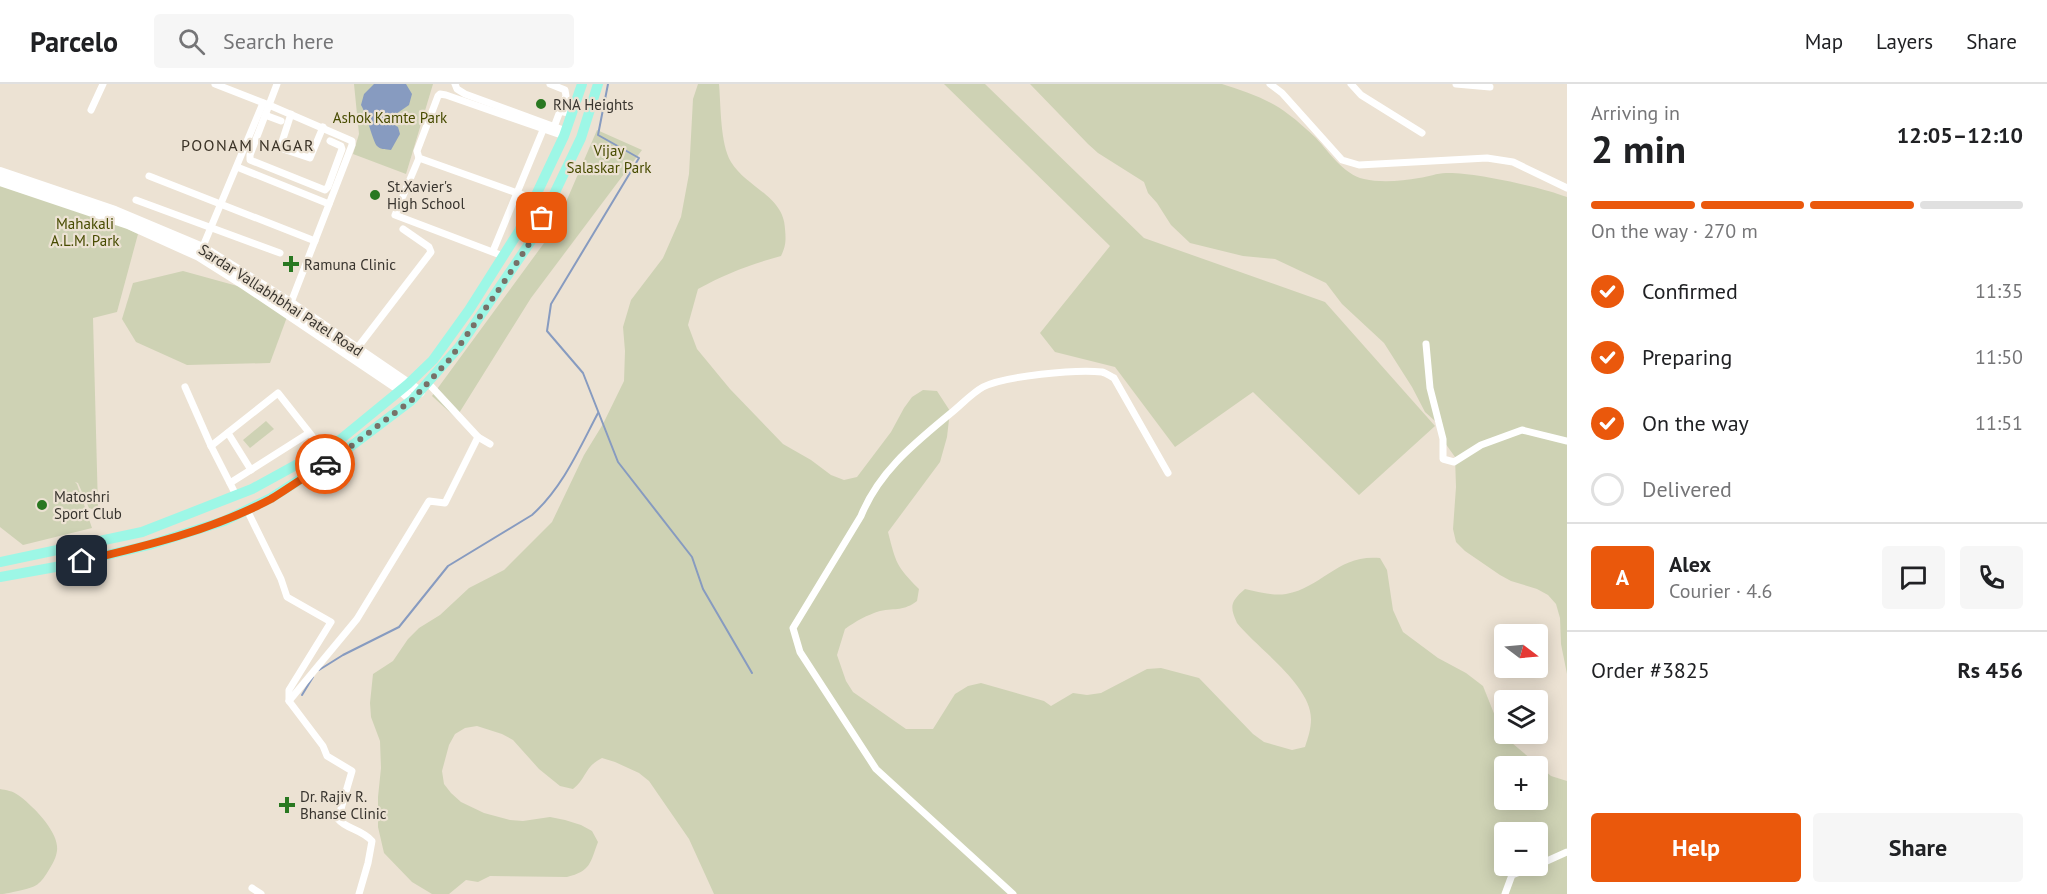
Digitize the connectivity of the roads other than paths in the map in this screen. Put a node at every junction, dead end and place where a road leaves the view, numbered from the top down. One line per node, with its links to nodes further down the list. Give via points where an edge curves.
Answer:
1 (103, 84): 13 (street)
2 (215, 84): 12 (street)
3 (277, 84): 12 (street)
4 (455, 84): 20 (street, via 465,94)
5 (550, 84): 14 (street, via 565,90)
6 (582, 84): 16 (main road)
7 (598, 84): 45 (main road, via 581,138 533,238 459,347)
8 (1270, 84): 30 (street, via 1342,160 1359,165 1487,158 1513,162)
9 (1351, 84): 22 (street)
10 (1456, 84): 11 (street)
11 (1490, 87)
12 (266, 104): 15 (street); 17 (street); 26 (street)
13 (91, 110)
14 (560, 111): 16 (street); 20 (street)
15 (291, 114): 19 (street); 19 (street, via 281,149 310,158)
16 (572, 114): 23 (main road)
17 (265, 115): 18 (street); 24 (street, via 250,160 324,190 342,149)
18 (280, 121)
19 (323, 127): 34 (street, via 352,143)
20 (554, 127): 23 (street)
21 (543, 130): 23 (street); 25 (street, via 440,94); 31 (street)
22 (1422, 133)
23 (565, 134): 32 (main road)
24 (330, 141)
25 (418, 158): 31 (street); 41 (street, via 395,215)
26 (237, 167): 34 (street); 35 (street)
27 (0, 172): 39 (main road, Sardar Vallabhbhai Patel Road, via 115,211)
28 (149, 176): 35 (street)
29 (0, 181): 39 (main road, Sardar Vallabhbhai Patel Road)
30 (1567, 188)
31 (515, 194): 32 (street); 41 (street)
32 (534, 199): 41 (main road, via 519,231)
33 (136, 200): 36 (street)
34 (329, 204): 38 (street)
35 (221, 205): 36 (street); 38 (street)
36 (212, 227): 39 (street); 40 (street)
37 (403, 229): 44 (street, via 429,247 430,252)
38 (315, 241): 42 (street)
39 (201, 252): 42 (main road, Sardar Vallabhbhai Patel Road)
40 (280, 253)
41 (498, 254): 47 (main road, via 470,310 433,360)
42 (288, 308): 44 (main road, Sardar Vallabhbhai Patel Road)
43 (1426, 344): 52 (street, via 1443,459 1454,462 1481,445 1522,430)
44 (354, 353): 47 (main road, Sardar Vallabhbhai Patel Road)
45 (428, 382): 48 (main road); 51 (street)
46 (185, 387): 54 (street)
47 (404, 387): 48 (main road, Sardar Vallabhbhai Patel Road); 55 (main road)
48 (416, 396): 60 (main road, via 346,450)
49 (228, 433): 50 (street, via 278,393); 54 (street); 56 (street)
50 (309, 433): 55 (street); 56 (street)
51 (478, 437): 53 (street); 63 (street, via 445,503 429,501 357,619)
52 (1567, 441)
53 (490, 444)
54 (211, 446): 58 (street)
55 (323, 450): 59 (main road)
56 (251, 470): 58 (street)
57 (1168, 473): 70 (street, via 1114,378 1104,372 1003,379 982,387 899,457 866,503 793,628 800,652 876,769)
58 (230, 483): 59 (street)
59 (236, 495): 61 (main road, via 142,532)
60 (247, 510): 62 (main road, via 149,545); 63 (street, via 286,597 331,622 289,690)
61 (0, 562)
62 (0, 578)
63 (289, 701): 69 (street, via 327,756 352,771 338,819 372,841)
64 (1567, 852): 65 (street)
65 (1548, 860)
66 (1512, 876): 71 (street)
67 (252, 888): 68 (street)
68 (261, 894)
69 (359, 894)
70 (1013, 894)
71 (1505, 894)

